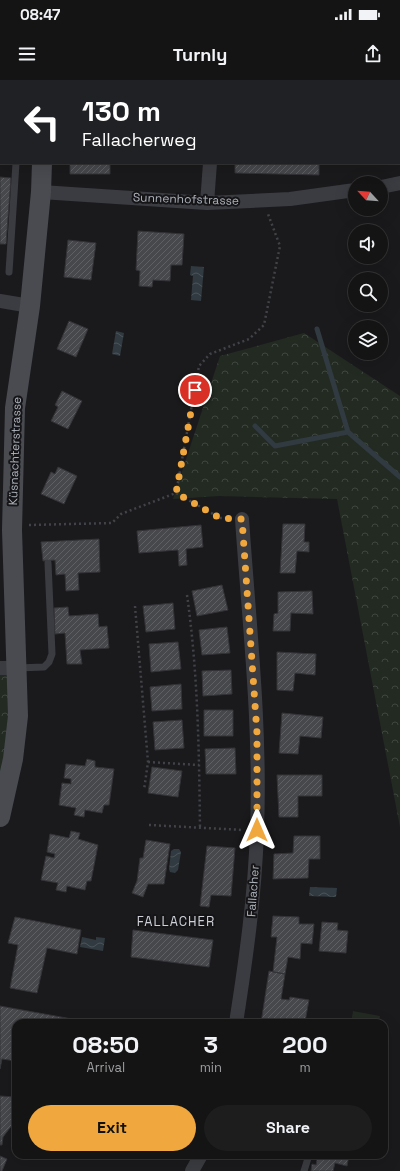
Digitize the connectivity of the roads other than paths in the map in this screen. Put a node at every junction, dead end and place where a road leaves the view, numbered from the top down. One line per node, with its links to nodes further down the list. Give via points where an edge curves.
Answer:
1 (16, 164): 9 (lane)
2 (42, 164): 7 (main road, Küsnachterstrasse)
3 (210, 164): 8 (street)
4 (400, 183): 5 (street)
5 (388, 186)
6 (348, 191): 8 (street, Sunnenhofstrasse, via 262,201)
7 (41, 192): 8 (street, Sunnenhofstrasse); 11 (main road, Küsnachterstrasse)
8 (207, 203)
9 (9, 272)
10 (0, 301): 11 (street)
11 (30, 306): 14 (main road, Küsnachterstrasse, via 15,408)
12 (242, 519): 16 (street, Fallacher, via 257,733 257,830 249,940)
13 (48, 563): 14 (lane, via 52,654 44,667)
14 (9, 668): 15 (main road, Küsnachterstrasse, via 18,716 13,759)
15 (0, 817)
16 (237, 1019)
17 (199, 1159): 19 (street)
18 (308, 1159): 20 (lane)
19 (192, 1171)
20 (304, 1171)

